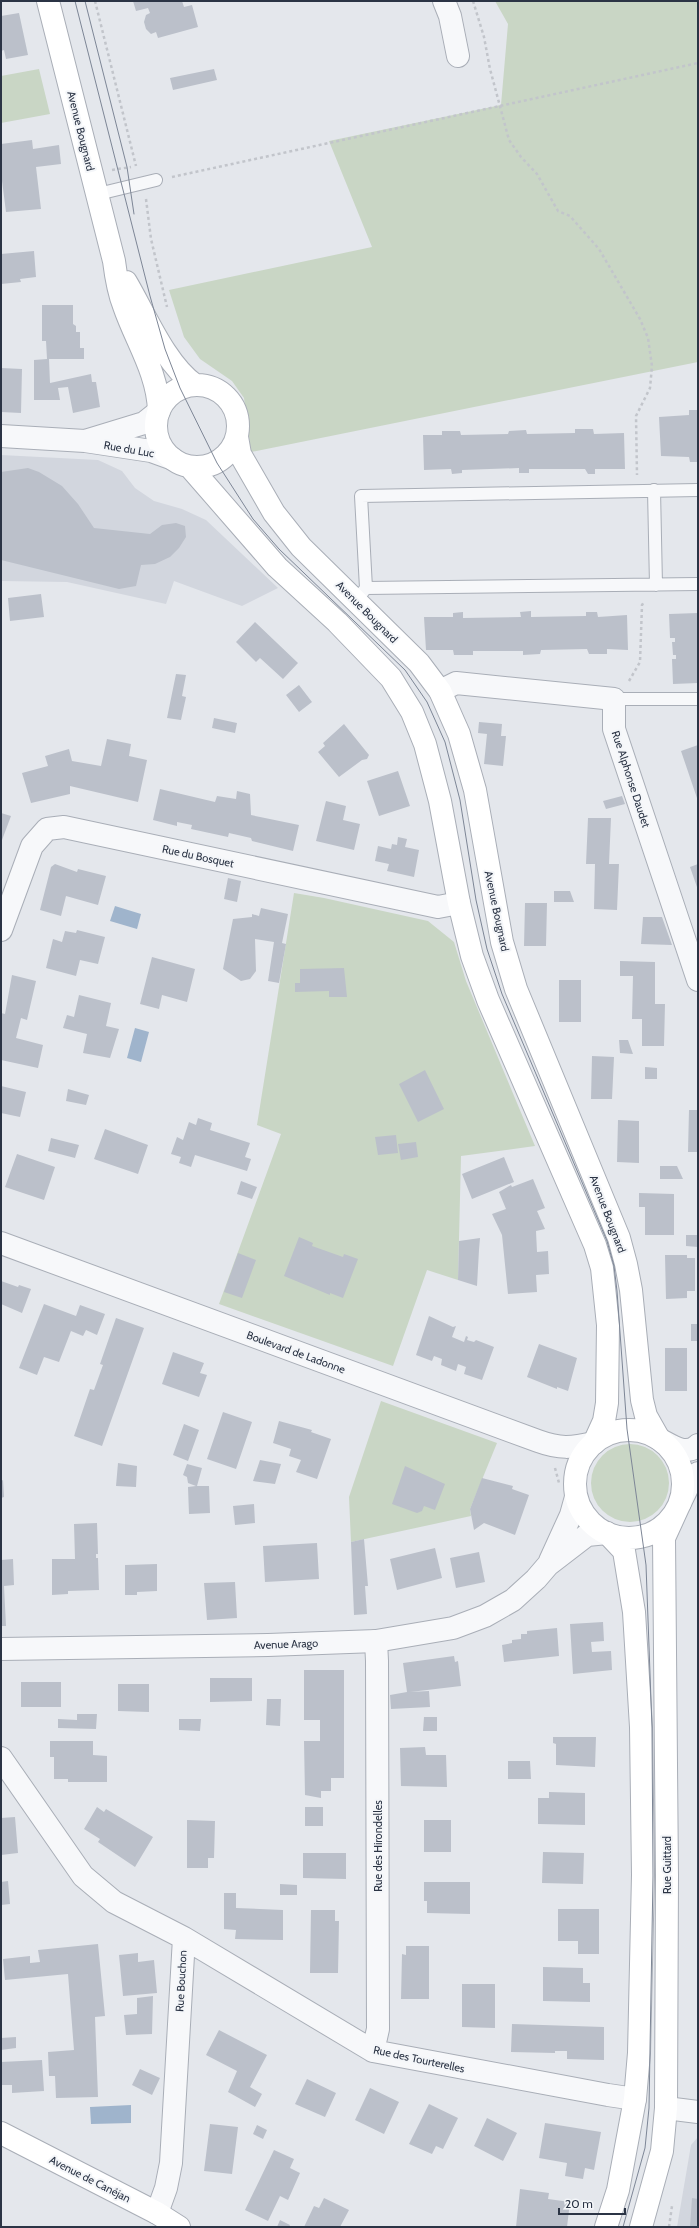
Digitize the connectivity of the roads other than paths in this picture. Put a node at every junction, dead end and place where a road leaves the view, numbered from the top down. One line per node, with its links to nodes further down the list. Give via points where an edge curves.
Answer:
1 (48, 1): 5 (main road, Avenue Bougnard)
2 (444, 1): 3 (street, via 450,16)
3 (458, 56)
4 (150, 182): 5 (lane)
5 (98, 194): 6 (main road, Avenue Bougnard)
6 (114, 261): 7 (main road, Avenue Bougnard, via 173,364 184,377); 8 (main road, Avenue Bougnard, via 117,287 158,394)
7 (210, 387): 8 (main road, via 180,388 171,394); 10 (main road, Avenue Bougnard, via 230,402 236,413)
8 (158, 411): 11 (street, Rue du Luc, via 144,423); 12 (main road, Avenue Bougnard, via 157,438 163,450)
9 (1, 436): 11 (street, Rue du Luc)
10 (237, 437): 12 (main road, via 233,447 217,462 204,467); 17 (main road, Avenue Bougnard, via 240,454 274,513 301,547)
11 (85, 441): 12 (street, Rue du Luc, via 150,451)
12 (181, 463): 21 (main road, Avenue Bougnard, via 277,567 337,622 391,678 412,712 425,744 440,801)
13 (654, 490): 14 (lane); 16 (lane); 17 (lane, via 361,496)
14 (698, 490)
15 (698, 584): 16 (lane)
16 (656, 585): 17 (lane)
17 (361, 595): 18 (main road, Avenue Bougnard)
18 (440, 691): 19 (street, via 456,683); 25 (main road, Avenue Bougnard, via 459,734 475,790 494,904 516,989 619,1238 631,1290 642,1400 646,1416)
19 (614, 699): 20 (lane); 23 (street, Rue Alphonse Daudet, via 614,729)
20 (698, 699)
21 (459, 903): 22 (street, Rue du Bosquet, via 438,907 64,827 47,829 32,846); 26 (main road, Avenue Bougnard, via 472,956 488,1000 595,1245 602,1268 608,1325 606,1403 604,1421)
22 (1, 930)
23 (698, 980)
24 (1, 1243): 26 (street, Boulevard de Ladonne, via 538,1441 556,1447 573,1448)
25 (659, 1439): 26 (main road, via 644,1432 627,1429 609,1433); 27 (street, via 682,1451); 30 (main road, via 672,1451 681,1467 683,1485)
26 (594, 1443): 29 (main road, via 584,1454 577,1468)
27 (698, 1445)
28 (698, 1473): 30 (street, via 692,1478)
29 (576, 1497): 31 (main road, via 593,1525); 32 (street, Avenue Arago, via 571,1515)
30 (680, 1503): 31 (main road, via 671,1518 658,1529 642,1536 624,1538); 39 (main road, Rue Guittard, via 664,1538)
31 (607, 1534): 32 (street, Avenue Arago, via 588,1535); 38 (main road, via 624,1551 627,1566 634,1612 641,1727 643,1875 639,2053)
32 (548, 1565): 33 (street, Avenue Arago, via 513,1600 485,1616 453,1628)
33 (376, 1641): 34 (street, Avenue Arago); 37 (street, Rue des Hirondelles, via 378,2030)
34 (1, 1649)
35 (1, 1758): 36 (street, Rue Bouchon, via 83,1876 114,1902)
36 (184, 1938): 37 (street, Rue des Tourterelles); 42 (street, Rue Bouchon, via 171,2163)
37 (373, 2051): 38 (street, Rue des Tourterelles)
38 (635, 2099): 44 (main road, via 620,2182)
39 (666, 2108): 40 (street); 45 (main road, Rue Guittard, via 662,2151)
40 (698, 2112)
41 (1, 2133): 42 (main road, Avenue de Canéjan)
42 (157, 2213): 43 (main road, Avenue de Canéjan)
43 (178, 2227)
44 (606, 2227)
45 (641, 2227)

